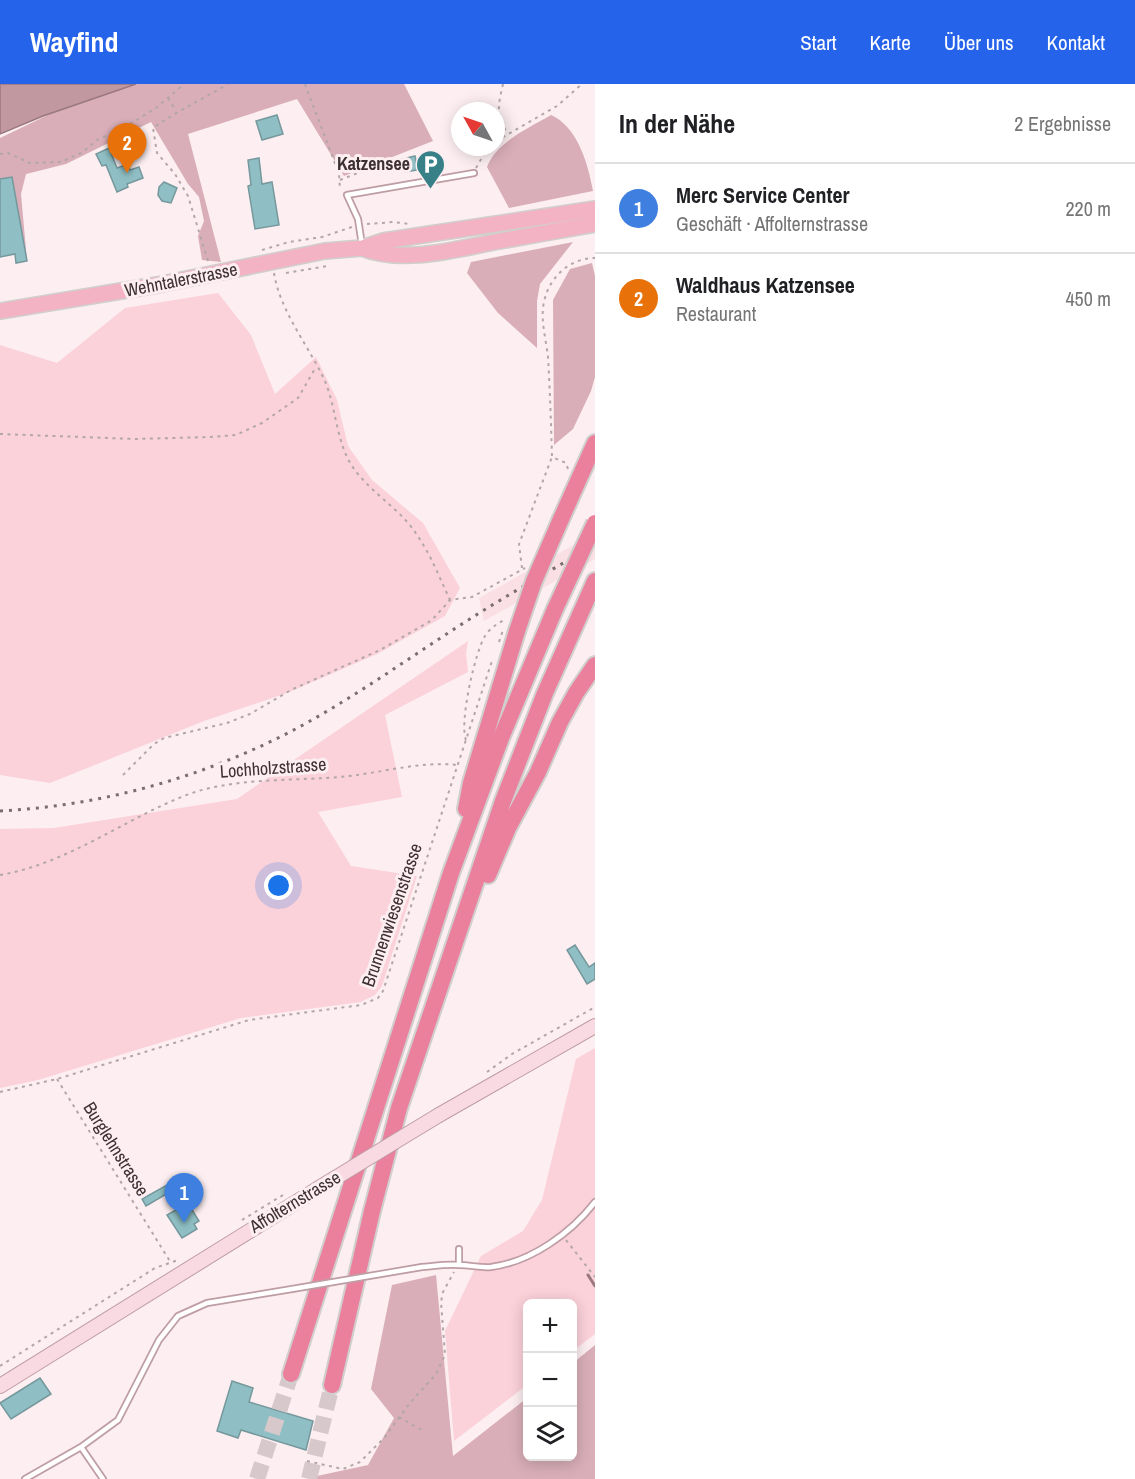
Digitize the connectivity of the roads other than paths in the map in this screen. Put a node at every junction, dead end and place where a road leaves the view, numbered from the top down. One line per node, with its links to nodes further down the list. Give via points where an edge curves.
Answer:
1 (474, 173): 4 (lane, via 347,195 358,219)
2 (595, 209): 4 (main road, Wehntalerstrasse, via 383,241)
3 (595, 224): 4 (main road, Wehntalerstrasse, via 437,252 394,255)
4 (362, 248): 5 (main road, Wehntalerstrasse)
5 (0, 311)
6 (595, 443): 10 (highway, bridge, via 534,581 517,631 471,783)
7 (595, 523): 10 (highway, bridge, via 501,738)
8 (594, 584): 11 (highway, via 524,747)
9 (595, 665): 11 (highway, via 565,713 508,828 462,943)
10 (459, 851): 16 (highway)
11 (442, 980): 17 (highway, via 399,1108)
12 (595, 1026): 18 (street, Affolternstrasse, bridge, via 439,1115)
13 (595, 1202): 15 (lane, via 562,1235 531,1254 492,1267)
14 (459, 1249): 15 (lane)
15 (459, 1265): 19 (lane, bridge, via 207,1303 178,1316 159,1340 118,1420)
16 (291, 1374)
17 (332, 1385)
18 (0, 1386)
19 (81, 1448): 20 (lane); 21 (lane)
20 (25, 1479)
21 (103, 1479)

